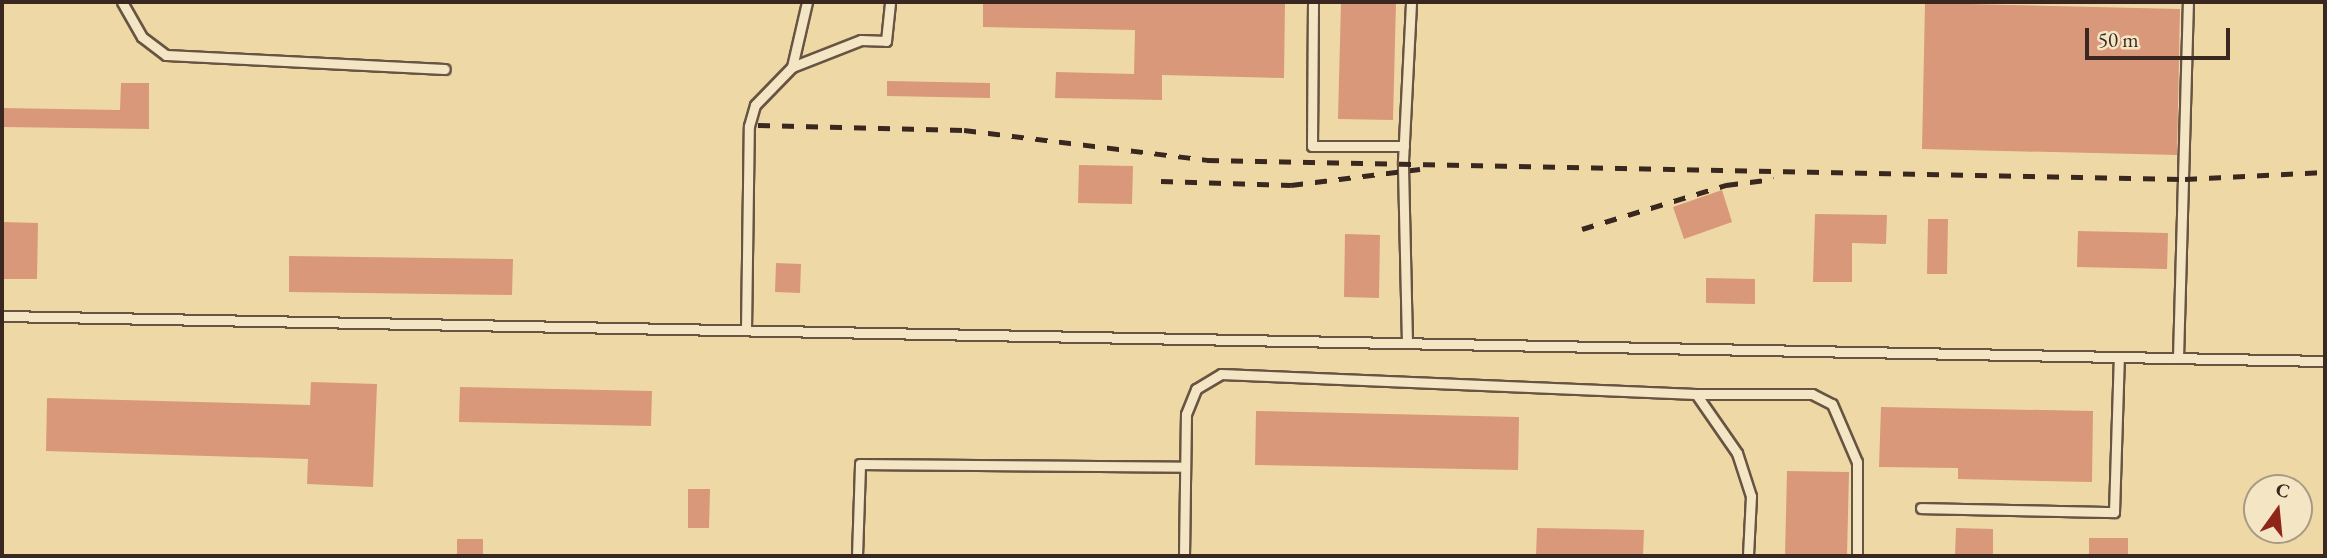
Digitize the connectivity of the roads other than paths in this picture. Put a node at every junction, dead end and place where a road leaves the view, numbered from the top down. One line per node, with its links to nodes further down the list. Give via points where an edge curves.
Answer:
1 (122, 2): 8 (lane, via 142,37 166,55)
2 (807, 2): 7 (lane)
3 (890, 2): 7 (lane, via 886,41 861,40)
4 (1313, 2): 9 (lane, via 1312,146)
5 (1411, 2): 9 (lane)
6 (2188, 2): 14 (lane)
7 (792, 67): 11 (lane, via 755,105 749,126)
8 (445, 69)
9 (1404, 146): 12 (lane)
10 (2, 316): 11 (lane)
11 (746, 330): 12 (lane)
12 (1407, 343): 13 (lane)
13 (2119, 357): 14 (lane); 18 (lane, via 2114,512)
14 (2178, 358): 15 (lane)
15 (2325, 361)
16 (1696, 394): 17 (lane, via 1222,374 1196,389 1186,414); 21 (lane, via 1737,453 1751,496); 22 (lane, via 1812,394 1832,404 1857,462)
17 (1184, 467): 19 (lane, via 860,464); 20 (lane)
18 (1921, 508)
19 (857, 556)
20 (1184, 556)
21 (1748, 556)
22 (1857, 556)

